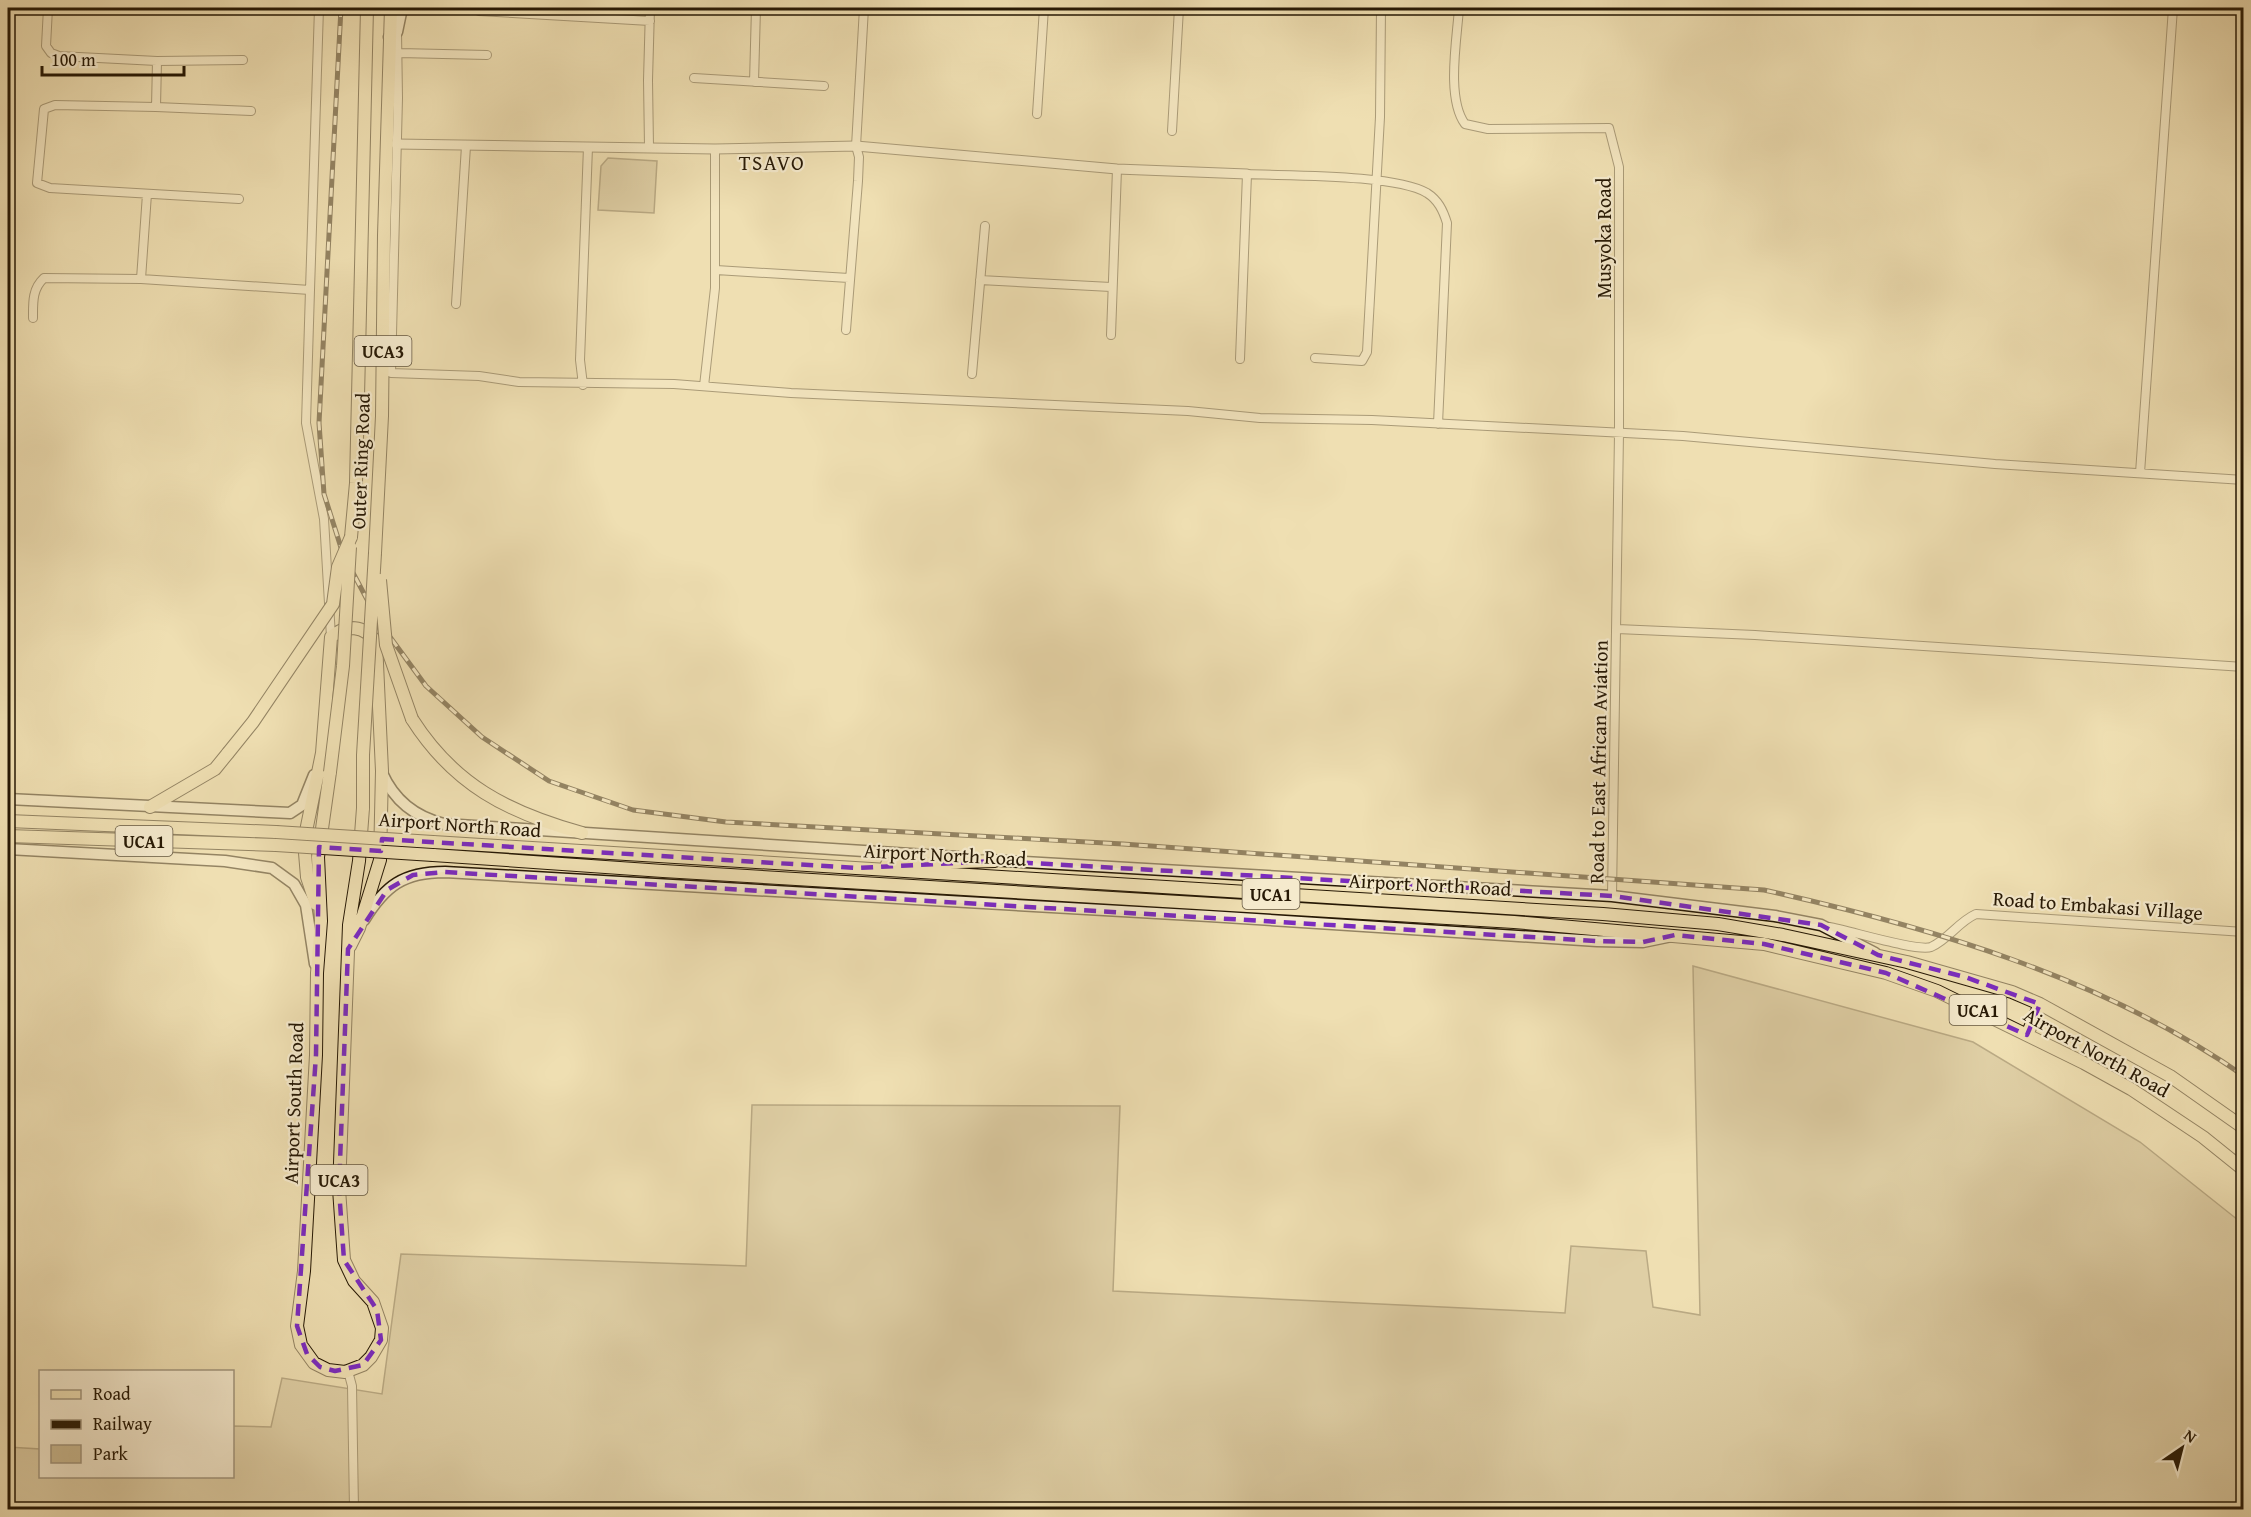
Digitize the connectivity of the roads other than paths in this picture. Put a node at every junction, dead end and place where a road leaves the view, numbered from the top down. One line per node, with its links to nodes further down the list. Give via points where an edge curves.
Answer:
1 (48, 8): 20 (street, via 46,46 51,53)
2 (319, 8): 45 (street)
3 (367, 8): 59 (main road, Outer Ring Road / UCA3, via 356,483)
4 (391, 8): 16 (main road, Outer Ring Road / UCA3)
5 (402, 8): 16 (main road, UCA3)
6 (650, 8): 15 (street)
7 (756, 8): 22 (street)
8 (864, 8): 29 (street)
9 (1044, 8): 26 (street)
10 (1179, 8): 27 (street)
11 (1381, 8): 36 (street)
12 (1459, 8): 56 (street, Musyoka Road, via 1454,93 1457,114 1465,124 1488,129 1609,128 1619,167)
13 (2173, 8): 57 (street)
14 (479, 11): 15 (street)
15 (650, 21): 32 (street)
16 (393, 34): 17 (street); 30 (main road, Outer Ring Road / UCA3)
17 (399, 53): 18 (street); 30 (street)
18 (487, 55)
19 (243, 60): 20 (street)
20 (157, 61): 24 (street)
21 (694, 78): 22 (street)
22 (754, 82): 23 (street)
23 (825, 86)
24 (156, 107): 25 (street); 37 (street, via 55,105 42,114 37,183 50,188)
25 (251, 111)
26 (1037, 114)
27 (1172, 130)
28 (466, 146): 30 (street); 31 (street); 46 (street)
29 (856, 146): 33 (street); 34 (street); 41 (street, via 859,169)
30 (391, 147): 53 (street, via 391,373); 60 (main road, Outer Ring Road / UCA3)
31 (588, 147): 32 (street); 53 (street, via 580,360)
32 (649, 147): 33 (street)
33 (716, 149): 40 (street)
34 (1117, 169): 35 (street); 44 (street)
35 (1247, 174): 36 (street); 51 (street)
36 (1376, 180): 50 (street, via 1365,358); 55 (street, via 1428,194 1444,211 1447,223)
37 (147, 194): 38 (street); 42 (street)
38 (239, 199)
39 (985, 226): 43 (street)
40 (716, 270): 41 (street); 54 (street)
41 (849, 278): 48 (street)
42 (141, 279): 45 (street); 47 (street, via 44,278 33,299)
43 (980, 280): 44 (street); 52 (street)
44 (1111, 287): 49 (street)
45 (310, 290): 62 (street, via 306,423 324,519)
46 (456, 304)
47 (33, 318)
48 (846, 330)
49 (1111, 335)
50 (1315, 358)
51 (1240, 359)
52 (972, 374)
53 (583, 385): 54 (street, via 633,382)
54 (704, 386): 55 (street, via 1260,418)
55 (1438, 424): 56 (street)
56 (1619, 434): 57 (street); 61 (street, Road to East African Aviation)
57 (2140, 473): 58 (street)
58 (2244, 480)
59 (351, 537): 67 (main road, Outer Ring Road / UCA3, bridge, via 343,666); 68 (main road, bridge, via 338,567 333,604 253,722 215,769)
60 (375, 553): 70 (main road, bridge, via 386,645 412,719 446,764 476,789 525,815); 81 (main road, Outer Ring Road / UCA3, bridge, via 363,808)
61 (1617, 628): 63 (street); 75 (street, Road to East African Aviation)
62 (331, 637): 64 (main road, UCA1); 65 (main road, UCA1, via 356,627 376,642)
63 (2244, 667)
64 (322, 753): 68 (main road, UCA1, via 302,805 290,813); 76 (main road, via 304,857)
65 (382, 771): 70 (main road, Airport North Road / UCA1, via 401,801 431,821); 78 (main road, via 380,860)
66 (8, 799): 68 (main road, UCA1)
67 (325, 805): 76 (main road, Airport South Road / UCA3, via 318,857)
68 (150, 807)
69 (10, 821): 74 (main road, Airport North Road / UCA1, bridge, via 276,832)
70 (582, 833): 73 (main road, Airport North Road / UCA1)
71 (10, 836): 80 (main road, Airport North Road / UCA1, bridge, via 276,845)
72 (8, 849): 83 (main road, UCA1, via 225,861 272,868 294,884 306,905)
73 (995, 861): 74 (main road, via 905,862); 75 (main road, Airport North Road / UCA1)
74 (856, 868): 82 (main road, Airport North Road / UCA1, via 1614,915 1729,926)
75 (1612, 896): 77 (main road, Airport North Road / UCA1)
76 (321, 921): 83 (main road, Airport South Road / UCA3)
77 (1821, 925): 79 (street, Road to Embakasi Village, via 1926,948 1948,937 1960,921 1976,914); 82 (main road, Airport North Road / UCA1)
78 (359, 928): 80 (main road, Airport North Road / UCA1, via 387,890 423,872 1597,941 1643,942); 81 (main road)
79 (2244, 932)
80 (1677, 935): 85 (main road, Airport North Road / UCA1, via 1764,944 1886,973 1937,991)
81 (348, 950): 88 (main road, UCA3, via 339,1139 342,1241 348,1270 373,1302 382,1328 381,1340 371,1358)
82 (1878, 955): 84 (main road, Airport North Road / UCA1, via 1965,977)
83 (317, 973): 88 (main road, Airport South Road, via 310,1179 297,1326 301,1345 320,1367)
84 (2040, 1004): 85 (main road); 86 (main road, Airport North Road / UCA1, via 2170,1076)
85 (2027, 1035): 87 (main road, Airport North Road / UCA1, via 2131,1089)
86 (2244, 1128)
87 (2244, 1170)
88 (348, 1371): 89 (street, via 352,1386)
89 (354, 1509)

